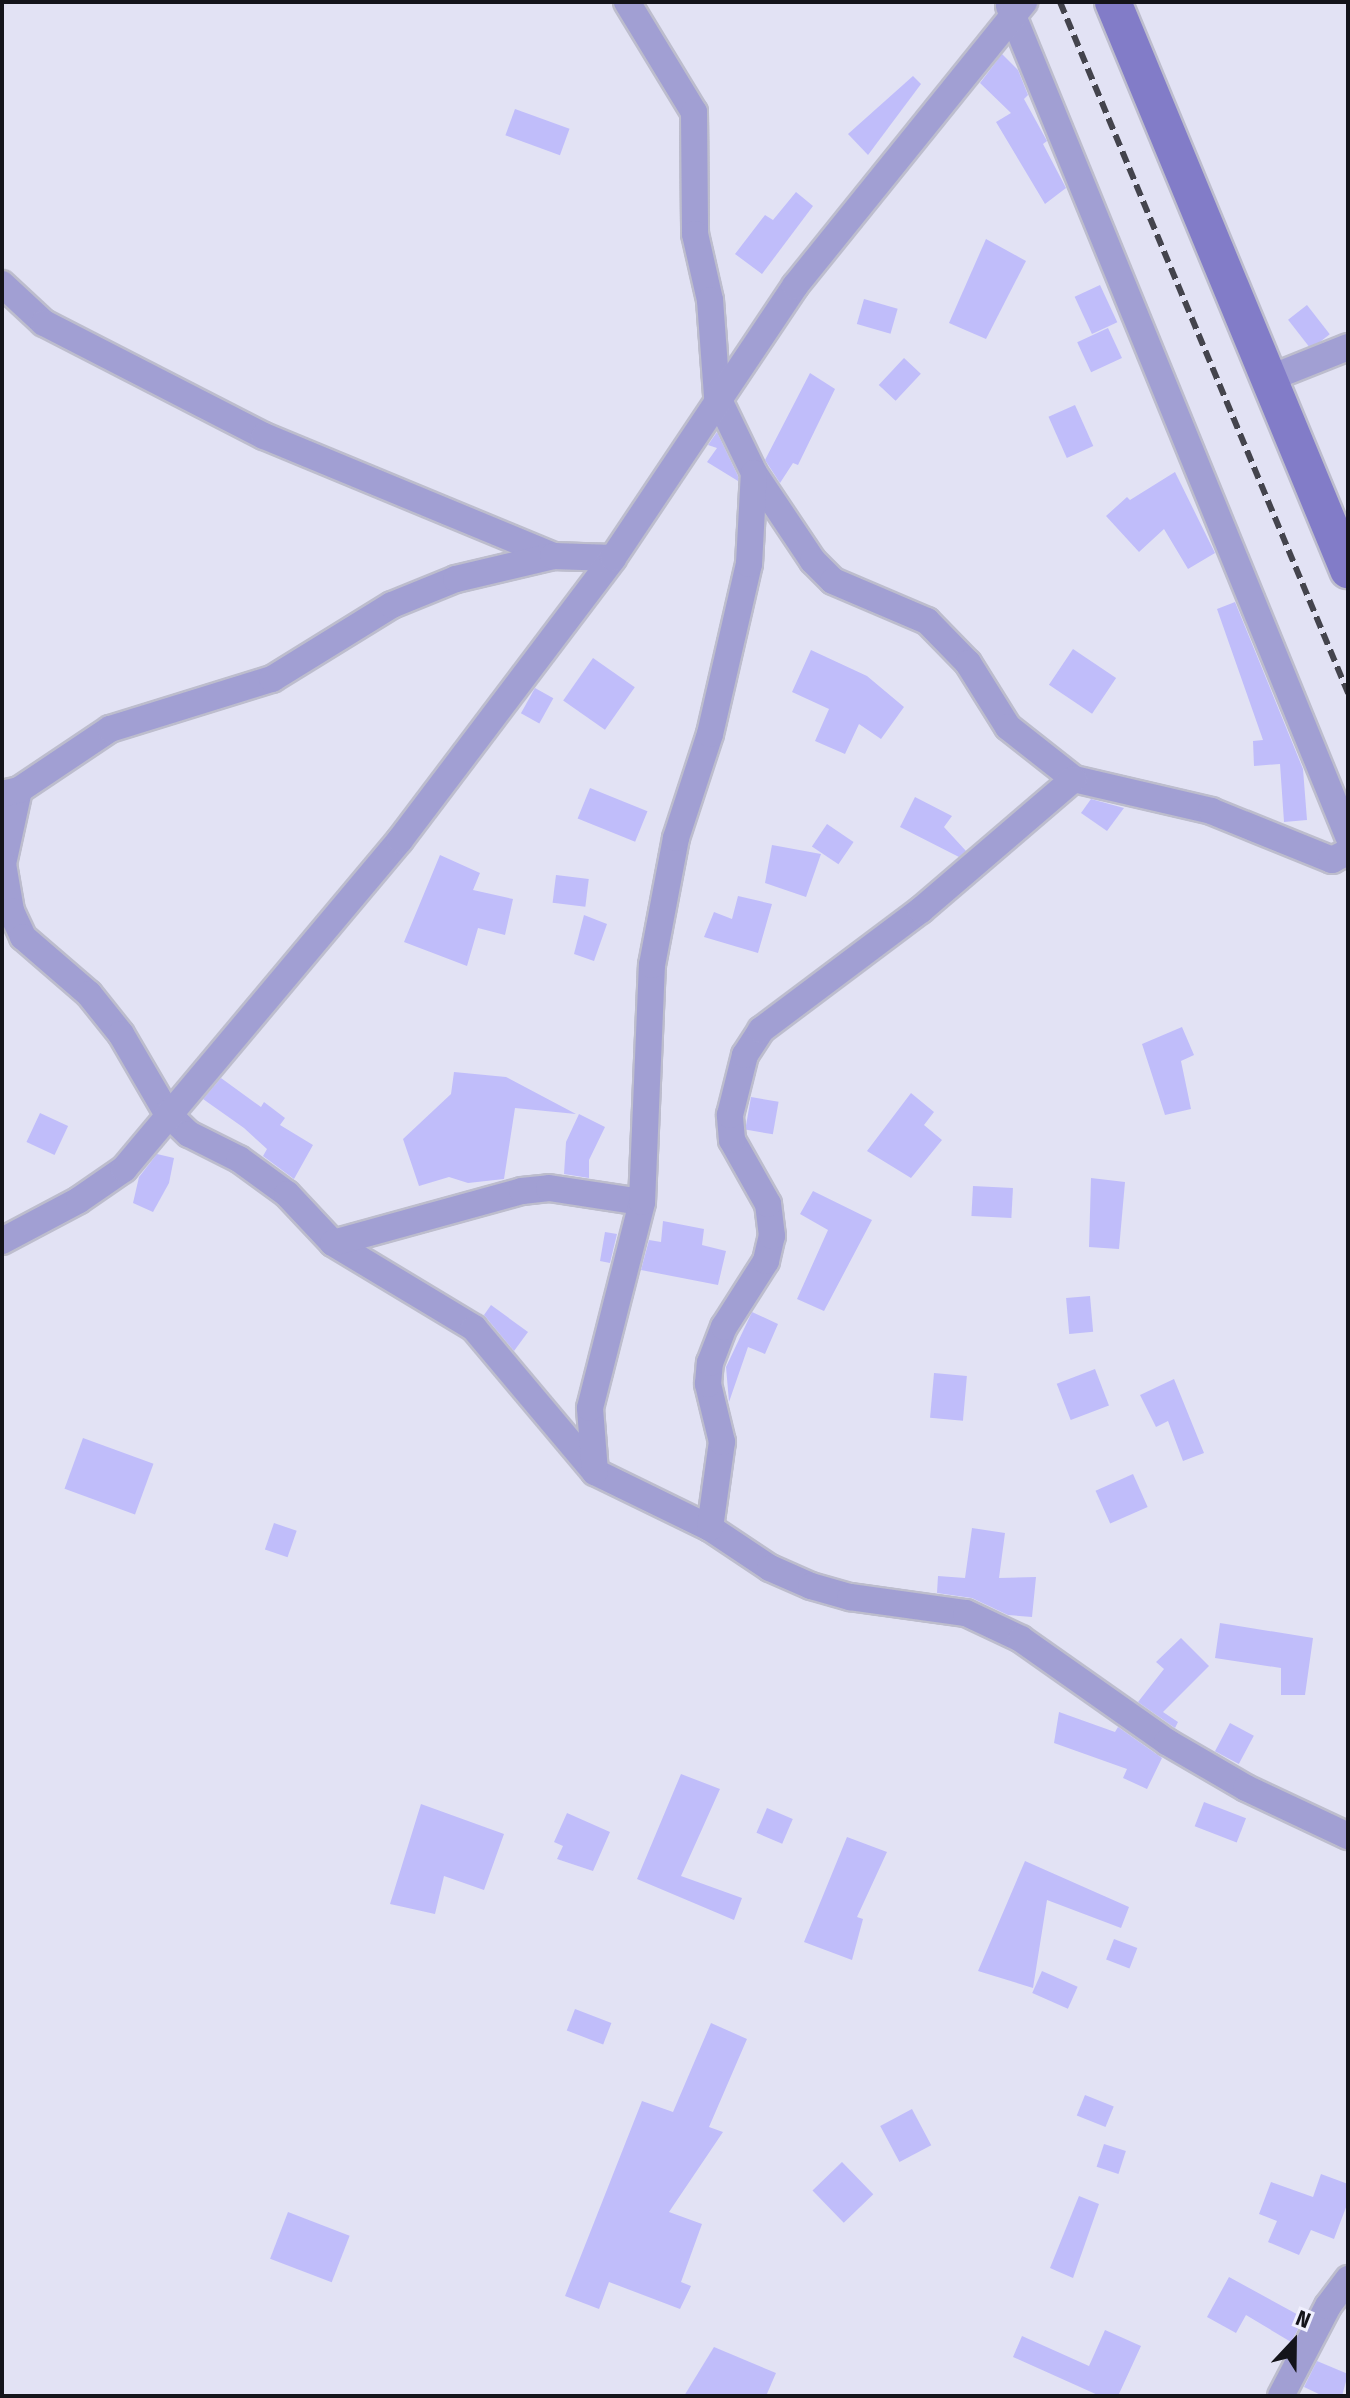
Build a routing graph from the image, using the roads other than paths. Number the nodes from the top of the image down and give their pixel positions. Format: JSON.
{"nodes":[{"id":1,"x":627,"y":2,"type":"edge"},
{"id":2,"x":1113,"y":2,"type":"edge"},
{"id":3,"x":1015,"y":7,"type":"edge"},
{"id":4,"x":2,"y":284,"type":"edge"},
{"id":5,"x":1348,"y":347,"type":"edge"},
{"id":6,"x":1268,"y":379,"type":"junction"},
{"id":7,"x":717,"y":396,"type":"junction"},
{"id":8,"x":754,"y":473,"type":"junction"},
{"id":9,"x":553,"y":556,"type":"junction"},
{"id":10,"x":613,"y":558,"type":"junction"},
{"id":11,"x":1348,"y":570,"type":"edge"},
{"id":12,"x":1074,"y":779,"type":"junction"},
{"id":13,"x":10,"y":792,"type":"edge"},
{"id":14,"x":1348,"y":836,"type":"edge"},
{"id":15,"x":1348,"y":852,"type":"edge"},
{"id":16,"x":167,"y":1113,"type":"junction"},
{"id":17,"x":642,"y":1202,"type":"junction"},
{"id":18,"x":2,"y":1241,"type":"edge"},
{"id":19,"x":333,"y":1243,"type":"junction"},
{"id":20,"x":595,"y":1472,"type":"junction"},
{"id":21,"x":710,"y":1528,"type":"junction"},
{"id":22,"x":1348,"y":1836,"type":"edge"},
{"id":23,"x":1348,"y":2279,"type":"edge"},
{"id":24,"x":1281,"y":2396,"type":"edge"}],
"edges":[{"from":1,"to":7,"type":"street"},
{"from":2,"to":6,"type":"street"},
{"from":3,"to":7,"type":"street"},
{"from":3,"to":14,"type":"street"},
{"from":4,"to":9,"type":"street"},
{"from":5,"to":6,"type":"street"},
{"from":6,"to":11,"type":"street"},
{"from":7,"to":8,"type":"street"},
{"from":7,"to":10,"type":"street"},
{"from":8,"to":12,"type":"street"},
{"from":8,"to":17,"type":"street"},
{"from":9,"to":10,"type":"street"},
{"from":9,"to":13,"type":"street"},
{"from":10,"to":16,"type":"street"},
{"from":12,"to":15,"type":"street"},
{"from":12,"to":21,"type":"street"},
{"from":13,"to":16,"type":"street"},
{"from":16,"to":18,"type":"street"},
{"from":16,"to":19,"type":"street"},
{"from":17,"to":19,"type":"street"},
{"from":17,"to":20,"type":"street"},
{"from":19,"to":20,"type":"street"},
{"from":20,"to":21,"type":"street"},
{"from":21,"to":22,"type":"street"},
{"from":23,"to":24,"type":"street"}]}
